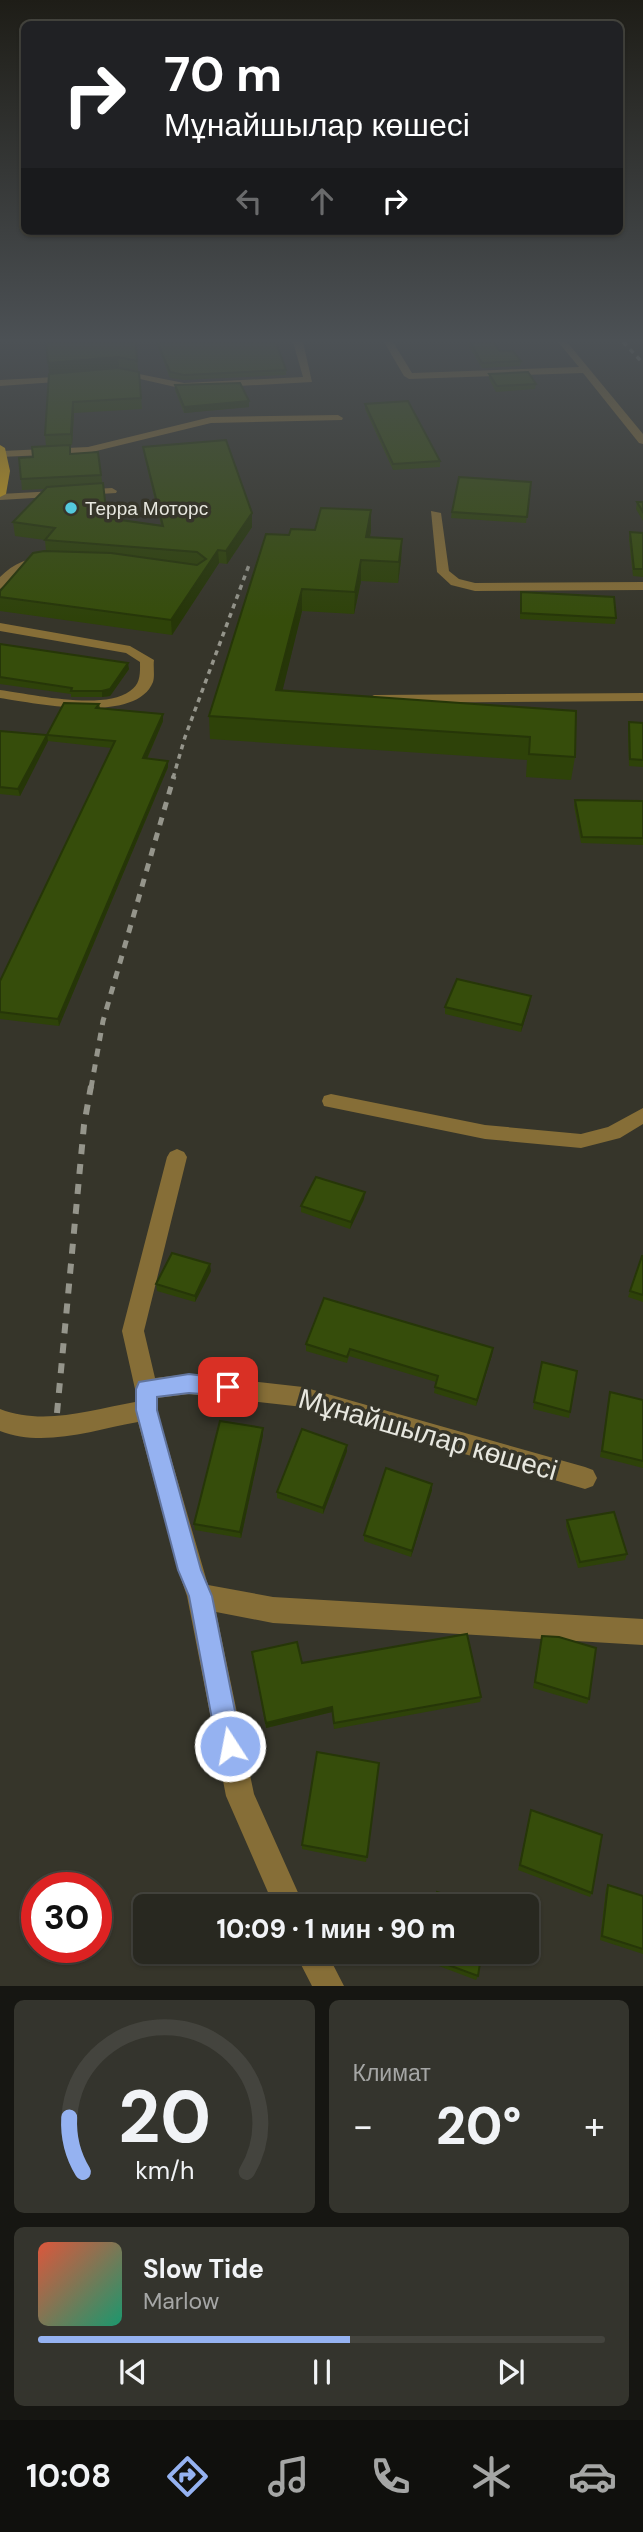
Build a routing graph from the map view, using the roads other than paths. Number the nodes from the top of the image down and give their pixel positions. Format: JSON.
{"nodes":[{"id":1,"x":151,"y":435,"type":"edge"},
{"id":2,"x":1,"y":451,"type":"edge"},
{"id":3,"x":112,"y":491,"type":"dead end"},
{"id":4,"x":0,"y":496,"type":"edge"},
{"id":5,"x":435,"y":513,"type":"dead end"},
{"id":6,"x":54,"y":559,"type":"edge"},
{"id":7,"x":0,"y":585,"type":"edge"},
{"id":8,"x":643,"y":586,"type":"edge"},
{"id":9,"x":0,"y":627,"type":"edge"},
{"id":10,"x":0,"y":694,"type":"edge"},
{"id":11,"x":643,"y":697,"type":"edge"},
{"id":12,"x":373,"y":699,"type":"edge"},
{"id":13,"x":331,"y":1101,"type":"dead end"},
{"id":14,"x":643,"y":1115,"type":"edge"},
{"id":15,"x":177,"y":1157,"type":"dead end"},
{"id":16,"x":146,"y":1399,"type":"junction"},
{"id":17,"x":0,"y":1420,"type":"edge"},
{"id":18,"x":585,"y":1478,"type":"dead end"},
{"id":19,"x":200,"y":1596,"type":"junction"},
{"id":20,"x":643,"y":1632,"type":"edge"},
{"id":21,"x":284,"y":1894,"type":"edge"},
{"id":22,"x":316,"y":1964,"type":"edge"},
{"id":23,"x":329,"y":1986,"type":"edge"}],
"edges":[{"from":1,"to":2,"type":"street"},
{"from":2,"to":4,"type":"main road"},
{"from":3,"to":4,"type":"street"},
{"from":5,"to":8,"type":"street"},
{"from":6,"to":7,"type":"street"},
{"from":9,"to":10,"type":"street"},
{"from":11,"to":12,"type":"street"},
{"from":13,"to":14,"type":"street"},
{"from":15,"to":16,"type":"street"},
{"from":16,"to":17,"type":"street","name":"Мұнайшылар көшесі"},
{"from":16,"to":18,"type":"street","name":"Мұнайшылар көшесі"},
{"from":16,"to":19,"type":"street"},
{"from":19,"to":20,"type":"street"},
{"from":19,"to":21,"type":"street"},
{"from":22,"to":23,"type":"street"}]}
